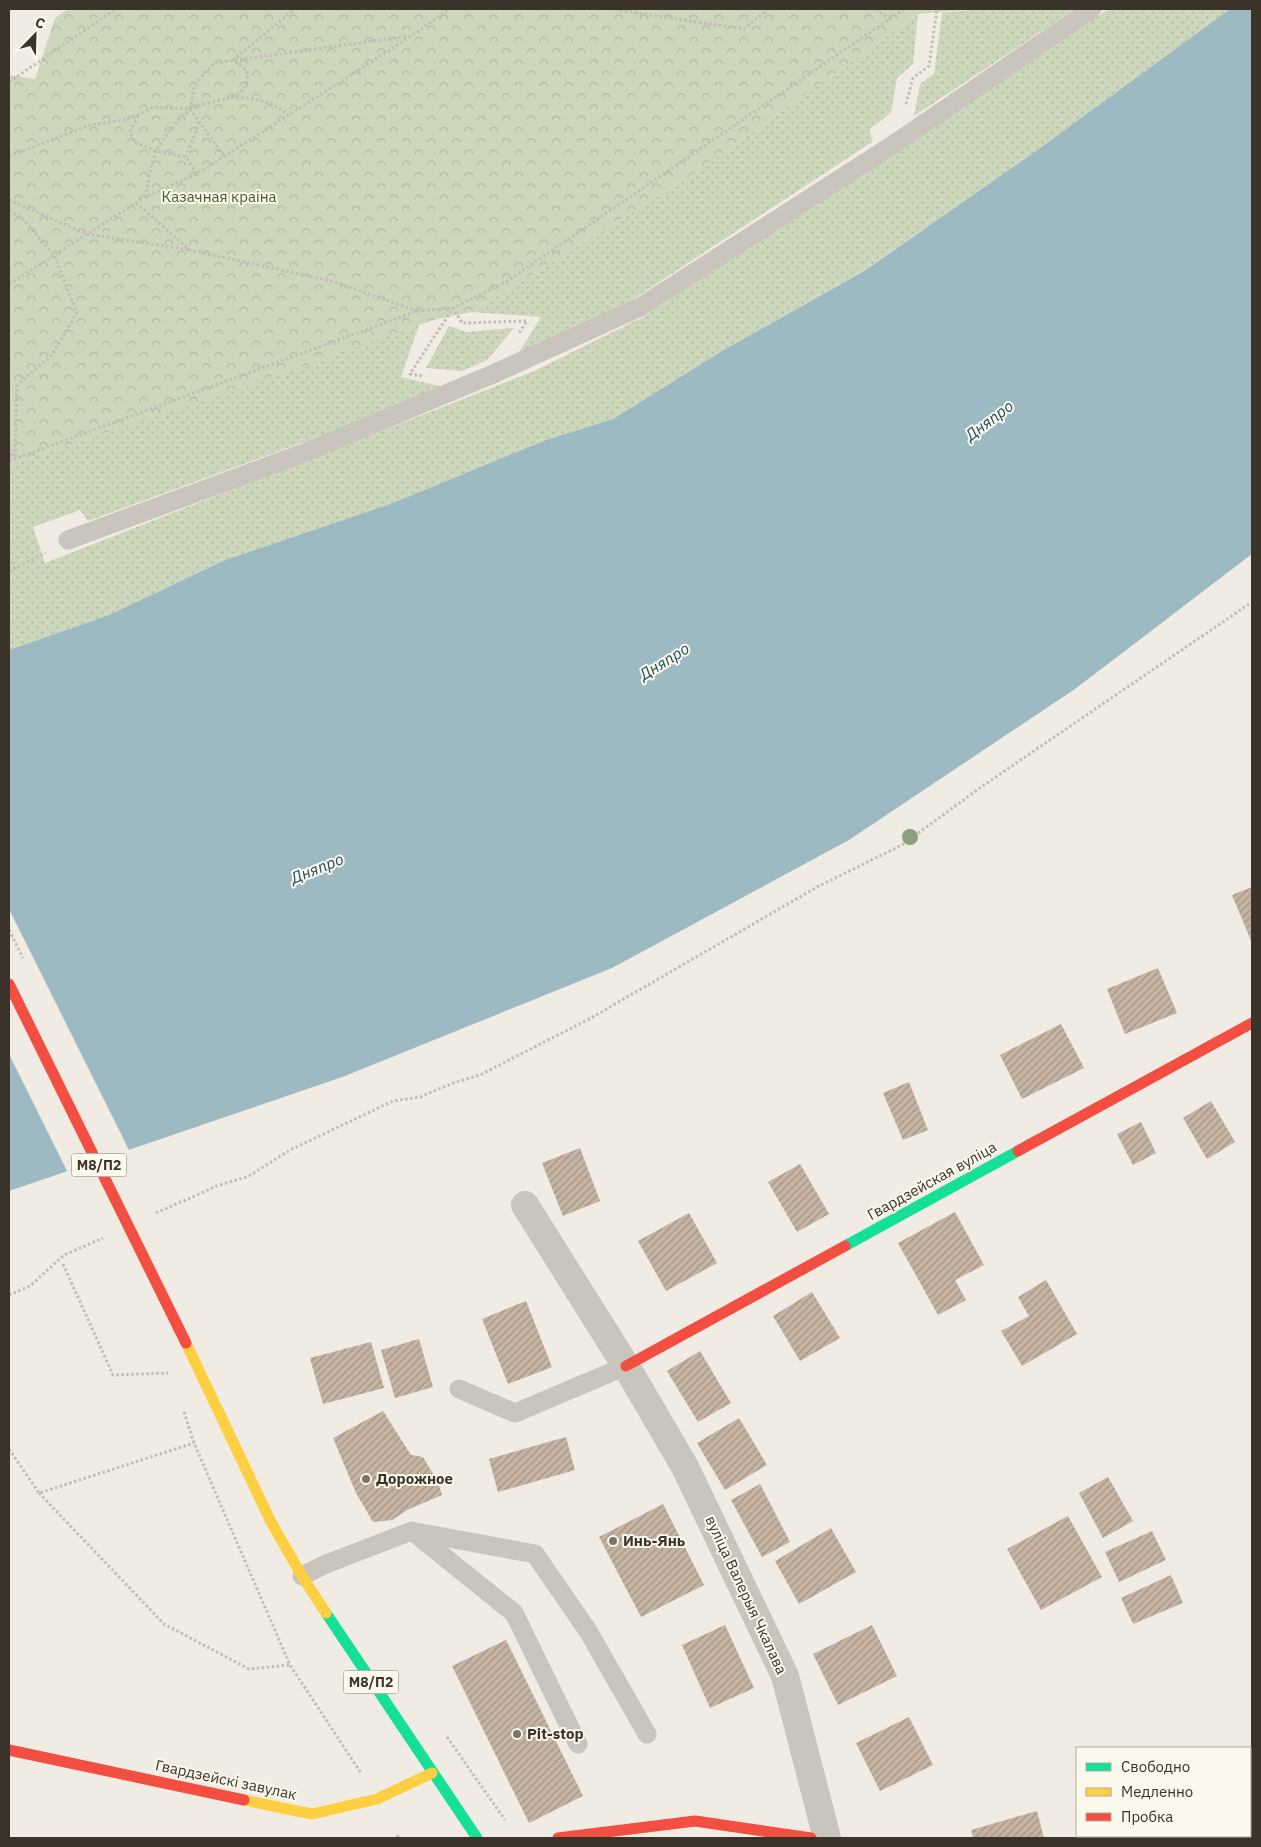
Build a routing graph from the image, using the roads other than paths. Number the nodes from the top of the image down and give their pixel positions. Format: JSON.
{"nodes":[{"id":1,"x":1092,"y":9,"type":"edge"},
{"id":2,"x":68,"y":540,"type":"road end"},
{"id":3,"x":9,"y":984,"type":"edge"},
{"id":4,"x":1252,"y":1023,"type":"edge"},
{"id":5,"x":524,"y":1205,"type":"dead end"},
{"id":6,"x":626,"y":1366,"type":"junction"},
{"id":7,"x":459,"y":1389,"type":"dead end"},
{"id":8,"x":412,"y":1531,"type":"junction"},
{"id":9,"x":302,"y":1576,"type":"junction"},
{"id":10,"x":647,"y":1734,"type":"dead end"},
{"id":11,"x":578,"y":1744,"type":"dead end"},
{"id":12,"x":9,"y":1750,"type":"edge"},
{"id":13,"x":432,"y":1773,"type":"junction"},
{"id":14,"x":477,"y":1838,"type":"edge"},
{"id":15,"x":560,"y":1838,"type":"edge"},
{"id":16,"x":810,"y":1838,"type":"edge"},
{"id":17,"x":826,"y":1838,"type":"edge"}],
"edges":[{"from":1,"to":2,"type":"lane"},
{"from":3,"to":9,"type":"main road","number":"М8/П2"},
{"from":4,"to":6,"type":"main road","name":"Гвардзейская вуліца"},
{"from":5,"to":6,"type":"street","name":"вуліца Валерыя Чкалава"},
{"from":6,"to":7,"type":"lane"},
{"from":6,"to":17,"type":"street","name":"вуліца Валерыя Чкалава"},
{"from":8,"to":9,"type":"lane"},
{"from":8,"to":10,"type":"lane"},
{"from":8,"to":11,"type":"lane"},
{"from":9,"to":13,"type":"main road","number":"М8/П2"},
{"from":12,"to":13,"type":"main road","name":"Гвардзейскі завулак"},
{"from":13,"to":14,"type":"main road","number":"М8/П2"},
{"from":15,"to":16,"type":"main road"}]}
